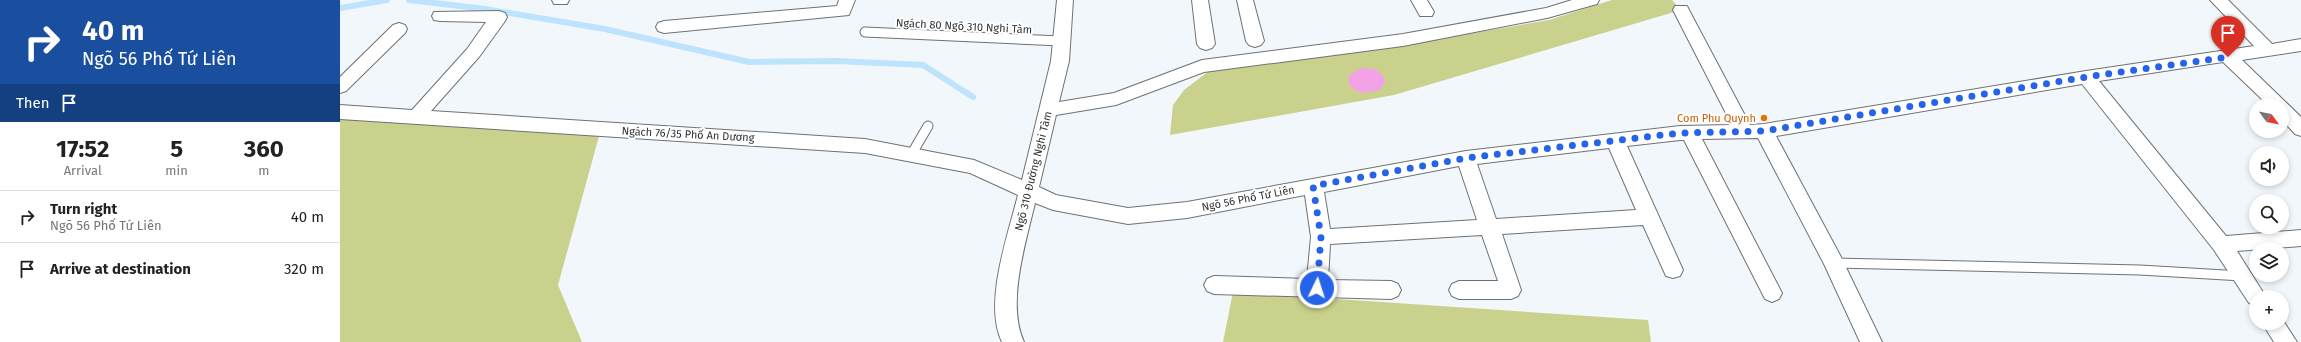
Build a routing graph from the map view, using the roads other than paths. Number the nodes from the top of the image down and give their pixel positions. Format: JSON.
{"nodes":[{"id":1,"x":847,"y":0,"type":"edge"},
{"id":2,"x":1065,"y":0,"type":"edge"},
{"id":3,"x":1200,"y":0,"type":"edge"},
{"id":4,"x":1245,"y":0,"type":"edge"},
{"id":5,"x":1591,"y":0,"type":"edge"},
{"id":6,"x":2218,"y":0,"type":"edge"},
{"id":7,"x":1681,"y":10,"type":"dead end"},
{"id":8,"x":440,"y":16,"type":"dead end"},
{"id":9,"x":664,"y":27,"type":"dead end"},
{"id":10,"x":399,"y":29,"type":"dead end"},
{"id":11,"x":865,"y":32,"type":"dead end"},
{"id":12,"x":1061,"y":41,"type":"junction"},
{"id":13,"x":1255,"y":41,"type":"dead end"},
{"id":14,"x":1206,"y":44,"type":"dead end"},
{"id":15,"x":2301,"y":45,"type":"edge"},
{"id":16,"x":2269,"y":50,"type":"junction"},
{"id":17,"x":2228,"y":57,"type":"junction"},
{"id":18,"x":2086,"y":77,"type":"junction"},
{"id":19,"x":340,"y":87,"type":"edge"},
{"id":20,"x":2274,"y":98,"type":"edge"},
{"id":21,"x":1048,"y":110,"type":"junction"},
{"id":22,"x":340,"y":112,"type":"edge"},
{"id":23,"x":2289,"y":113,"type":"edge"},
{"id":24,"x":415,"y":118,"type":"junction"},
{"id":25,"x":928,"y":126,"type":"dead end"},
{"id":26,"x":2301,"y":129,"type":"edge"},
{"id":27,"x":1755,"y":132,"type":"junction"},
{"id":28,"x":1690,"y":133,"type":"junction"},
{"id":29,"x":1616,"y":140,"type":"junction"},
{"id":30,"x":911,"y":155,"type":"junction"},
{"id":31,"x":1466,"y":158,"type":"junction"},
{"id":32,"x":1313,"y":186,"type":"junction"},
{"id":33,"x":1028,"y":191,"type":"junction"},
{"id":34,"x":1650,"y":217,"type":"junction"},
{"id":35,"x":1488,"y":227,"type":"junction"},
{"id":36,"x":1321,"y":237,"type":"junction"},
{"id":37,"x":2301,"y":238,"type":"edge"},
{"id":38,"x":2221,"y":244,"type":"junction"},
{"id":39,"x":1834,"y":262,"type":"junction"},
{"id":40,"x":1673,"y":270,"type":"dead end"},
{"id":41,"x":2242,"y":276,"type":"junction"},
{"id":42,"x":1214,"y":285,"type":"dead end"},
{"id":43,"x":1317,"y":288,"type":"junction"},
{"id":44,"x":1391,"y":290,"type":"dead end"},
{"id":45,"x":1459,"y":290,"type":"dead end"},
{"id":46,"x":2251,"y":290,"type":"edge"},
{"id":47,"x":1772,"y":293,"type":"dead end"},
{"id":48,"x":2278,"y":330,"type":"edge"},
{"id":49,"x":1012,"y":342,"type":"edge"},
{"id":50,"x":1871,"y":342,"type":"edge"},
{"id":51,"x":2286,"y":342,"type":"edge"}],
"edges":[{"from":1,"to":9,"type":"street"},
{"from":2,"to":12,"type":"street","name":"Ngõ 310 Đường Nghi Tàm"},
{"from":3,"to":14,"type":"street"},
{"from":4,"to":13,"type":"street"},
{"from":5,"to":21,"type":"street"},
{"from":6,"to":16,"type":"street"},
{"from":7,"to":27,"type":"street"},
{"from":8,"to":24,"type":"street"},
{"from":10,"to":19,"type":"street"},
{"from":11,"to":12,"type":"lane","name":"Ngách 80 Ngõ 310 Nghi Tàm"},
{"from":12,"to":21,"type":"street","name":"Ngõ 310 Đường Nghi Tàm"},
{"from":15,"to":16,"type":"street","name":"Ngõ 56 Phố Tứ Liên"},
{"from":16,"to":17,"type":"street","name":"Ngõ 56 Phố Tứ Liên"},
{"from":17,"to":18,"type":"street","name":"Ngõ 56 Phố Tứ Liên"},
{"from":17,"to":20,"type":"street"},
{"from":18,"to":27,"type":"street","name":"Ngõ 56 Phố Tứ Liên"},
{"from":18,"to":38,"type":"street"},
{"from":21,"to":33,"type":"street","name":"Ngõ 310 Đường Nghi Tàm"},
{"from":22,"to":24,"type":"street","name":"Ngách 76/35 Phố An Dương"},
{"from":23,"to":26,"type":"street"},
{"from":24,"to":30,"type":"street","name":"Ngách 76/35 Phố An Dương"},
{"from":25,"to":30,"type":"lane"},
{"from":27,"to":28,"type":"street","name":"Ngõ 56 Phố Tứ Liên"},
{"from":27,"to":39,"type":"street"},
{"from":28,"to":29,"type":"street","name":"Ngõ 56 Phố Tứ Liên"},
{"from":28,"to":47,"type":"street"},
{"from":29,"to":31,"type":"street","name":"Ngõ 56 Phố Tứ Liên"},
{"from":29,"to":34,"type":"street"},
{"from":30,"to":33,"type":"street","name":"Ngách 76/35 Phố An Dương"},
{"from":31,"to":32,"type":"street","name":"Ngõ 56 Phố Tứ Liên"},
{"from":31,"to":35,"type":"street"},
{"from":32,"to":33,"type":"street","name":"Ngõ 56 Phố Tứ Liên"},
{"from":32,"to":36,"type":"street"},
{"from":33,"to":49,"type":"street","name":"Ngõ 310 Đường Nghi Tàm"},
{"from":34,"to":35,"type":"street"},
{"from":34,"to":40,"type":"street"},
{"from":35,"to":36,"type":"street"},
{"from":35,"to":45,"type":"street"},
{"from":36,"to":43,"type":"street"},
{"from":37,"to":38,"type":"street"},
{"from":38,"to":41,"type":"street"},
{"from":39,"to":41,"type":"lane"},
{"from":39,"to":50,"type":"street"},
{"from":41,"to":46,"type":"street"},
{"from":42,"to":43,"type":"street"},
{"from":43,"to":44,"type":"street"},
{"from":48,"to":51,"type":"street"}]}
